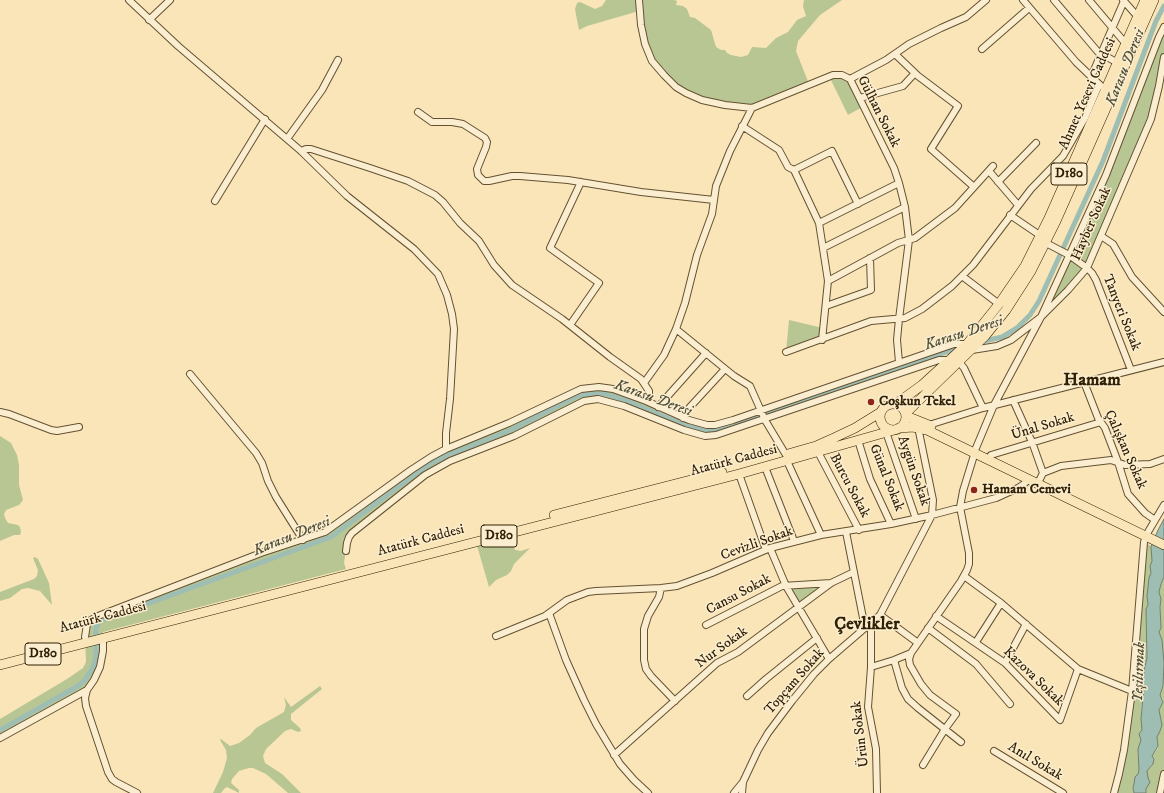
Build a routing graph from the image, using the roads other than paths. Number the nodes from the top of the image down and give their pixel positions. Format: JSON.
{"nodes":[{"id":1,"x":128,"y":0,"type":"edge"},
{"id":2,"x":170,"y":0,"type":"edge"},
{"id":3,"x":639,"y":0,"type":"edge"},
{"id":4,"x":986,"y":0,"type":"edge"},
{"id":5,"x":1054,"y":0,"type":"edge"},
{"id":6,"x":1089,"y":0,"type":"edge"},
{"id":7,"x":1145,"y":0,"type":"edge"},
{"id":8,"x":1154,"y":0,"type":"edge"},
{"id":9,"x":1124,"y":1,"type":"edge"},
{"id":10,"x":1026,"y":3,"type":"edge"},
{"id":11,"x":1138,"y":17,"type":"junction"},
{"id":12,"x":149,"y":20,"type":"junction"},
{"id":13,"x":1164,"y":27,"type":"edge"},
{"id":14,"x":1112,"y":28,"type":"junction"},
{"id":15,"x":1126,"y":44,"type":"junction"},
{"id":16,"x":982,"y":49,"type":"dead end"},
{"id":17,"x":895,"y":54,"type":"junction"},
{"id":18,"x":1101,"y":54,"type":"junction"},
{"id":19,"x":1164,"y":57,"type":"edge"},
{"id":20,"x":338,"y":60,"type":"dead end"},
{"id":21,"x":1118,"y":63,"type":"junction"},
{"id":22,"x":915,"y":72,"type":"junction"},
{"id":23,"x":1091,"y":77,"type":"junction"},
{"id":24,"x":850,"y":79,"type":"junction"},
{"id":25,"x":1103,"y":87,"type":"junction"},
{"id":26,"x":860,"y":98,"type":"junction"},
{"id":27,"x":752,"y":108,"type":"junction"},
{"id":28,"x":418,"y":112,"type":"dead end"},
{"id":29,"x":265,"y":119,"type":"junction"},
{"id":30,"x":742,"y":126,"type":"junction"},
{"id":31,"x":287,"y":139,"type":"junction"},
{"id":32,"x":1036,"y":143,"type":"dead end"},
{"id":33,"x":301,"y":151,"type":"junction"},
{"id":34,"x":993,"y":166,"type":"dead end"},
{"id":35,"x":794,"y":170,"type":"junction"},
{"id":36,"x":989,"y":171,"type":"junction"},
{"id":37,"x":581,"y":182,"type":"junction"},
{"id":38,"x":998,"y":182,"type":"junction"},
{"id":39,"x":899,"y":183,"type":"junction"},
{"id":40,"x":974,"y":187,"type":"junction"},
{"id":41,"x":714,"y":200,"type":"junction"},
{"id":42,"x":215,"y":201,"type":"dead end"},
{"id":43,"x":858,"y":204,"type":"junction"},
{"id":44,"x":1018,"y":205,"type":"junction"},
{"id":45,"x":905,"y":208,"type":"junction"},
{"id":46,"x":1010,"y":215,"type":"junction"},
{"id":47,"x":819,"y":223,"type":"junction"},
{"id":48,"x":1101,"y":236,"type":"junction"},
{"id":49,"x":1043,"y":239,"type":"junction"},
{"id":50,"x":909,"y":240,"type":"junction"},
{"id":51,"x":823,"y":248,"type":"junction"},
{"id":52,"x":1068,"y":254,"type":"junction"},
{"id":53,"x":870,"y":258,"type":"junction"},
{"id":54,"x":1087,"y":268,"type":"junction"},
{"id":55,"x":962,"y":276,"type":"junction"},
{"id":56,"x":828,"y":281,"type":"junction"},
{"id":57,"x":999,"y":304,"type":"junction"},
{"id":58,"x":826,"y":306,"type":"junction"},
{"id":59,"x":1164,"y":312,"type":"edge"},
{"id":60,"x":1041,"y":317,"type":"junction"},
{"id":61,"x":899,"y":319,"type":"junction"},
{"id":62,"x":570,"y":325,"type":"junction"},
{"id":63,"x":676,"y":328,"type":"junction"},
{"id":64,"x":822,"y":340,"type":"junction"},
{"id":65,"x":971,"y":344,"type":"junction"},
{"id":66,"x":786,"y":352,"type":"dead end"},
{"id":67,"x":706,"y":353,"type":"junction"},
{"id":68,"x":957,"y":359,"type":"junction"},
{"id":69,"x":899,"y":362,"type":"junction"},
{"id":70,"x":1164,"y":362,"type":"edge"},
{"id":71,"x":725,"y":369,"type":"junction"},
{"id":72,"x":1131,"y":370,"type":"junction"},
{"id":73,"x":190,"y":374,"type":"dead end"},
{"id":74,"x":1084,"y":382,"type":"junction"},
{"id":75,"x":644,"y":383,"type":"junction"},
{"id":76,"x":1013,"y":400,"type":"junction"},
{"id":77,"x":646,"y":401,"type":"junction"},
{"id":78,"x":896,"y":404,"type":"junction"},
{"id":79,"x":994,"y":405,"type":"junction"},
{"id":80,"x":658,"y":406,"type":"junction"},
{"id":81,"x":983,"y":408,"type":"junction"},
{"id":82,"x":761,"y":410,"type":"junction"},
{"id":83,"x":0,"y":412,"type":"edge"},
{"id":84,"x":881,"y":412,"type":"junction"},
{"id":85,"x":906,"y":415,"type":"junction"},
{"id":86,"x":683,"y":418,"type":"junction"},
{"id":87,"x":765,"y":420,"type":"junction"},
{"id":88,"x":1101,"y":422,"type":"junction"},
{"id":89,"x":929,"y":425,"type":"junction"},
{"id":90,"x":79,"y":427,"type":"dead end"},
{"id":91,"x":918,"y":428,"type":"junction"},
{"id":92,"x":893,"y":430,"type":"junction"},
{"id":93,"x":858,"y":440,"type":"junction"},
{"id":94,"x":1032,"y":442,"type":"junction"},
{"id":95,"x":446,"y":449,"type":"junction"},
{"id":96,"x":975,"y":450,"type":"junction"},
{"id":97,"x":818,"y":452,"type":"junction"},
{"id":98,"x":991,"y":455,"type":"junction"},
{"id":99,"x":787,"y":458,"type":"junction"},
{"id":100,"x":1164,"y":459,"type":"edge"},
{"id":101,"x":1118,"y":462,"type":"junction"},
{"id":102,"x":765,"y":467,"type":"junction"},
{"id":103,"x":740,"y":474,"type":"junction"},
{"id":104,"x":1040,"y":478,"type":"junction"},
{"id":105,"x":1029,"y":479,"type":"junction"},
{"id":106,"x":1164,"y":505,"type":"edge"},
{"id":107,"x":960,"y":507,"type":"junction"},
{"id":108,"x":932,"y":515,"type":"junction"},
{"id":109,"x":916,"y":519,"type":"junction"},
{"id":110,"x":1155,"y":520,"type":"junction"},
{"id":111,"x":892,"y":524,"type":"junction"},
{"id":112,"x":859,"y":530,"type":"junction"},
{"id":113,"x":846,"y":532,"type":"junction"},
{"id":114,"x":1148,"y":534,"type":"junction"},
{"id":115,"x":821,"y":535,"type":"junction"},
{"id":116,"x":303,"y":540,"type":"junction"},
{"id":117,"x":1164,"y":540,"type":"edge"},
{"id":118,"x":794,"y":542,"type":"junction"},
{"id":119,"x":1164,"y":545,"type":"edge"},
{"id":120,"x":768,"y":549,"type":"junction"},
{"id":121,"x":346,"y":551,"type":"dead end"},
{"id":122,"x":854,"y":572,"type":"junction"},
{"id":123,"x":964,"y":576,"type":"junction"},
{"id":124,"x":831,"y":584,"type":"junction"},
{"id":125,"x":786,"y":586,"type":"junction"},
{"id":126,"x":661,"y":588,"type":"junction"},
{"id":127,"x":1001,"y":603,"type":"junction"},
{"id":128,"x":799,"y":606,"type":"junction"},
{"id":129,"x":549,"y":613,"type":"junction"},
{"id":130,"x":880,"y":615,"type":"junction"},
{"id":131,"x":936,"y":616,"type":"junction"},
{"id":132,"x":871,"y":624,"type":"junction"},
{"id":133,"x":1026,"y":624,"type":"junction"},
{"id":134,"x":706,"y":625,"type":"dead end"},
{"id":135,"x":865,"y":628,"type":"junction"},
{"id":136,"x":928,"y":628,"type":"junction"},
{"id":137,"x":103,"y":635,"type":"junction"},
{"id":138,"x":496,"y":636,"type":"dead end"},
{"id":139,"x":818,"y":638,"type":"junction"},
{"id":140,"x":85,"y":640,"type":"junction"},
{"id":141,"x":976,"y":642,"type":"junction"},
{"id":142,"x":918,"y":643,"type":"junction"},
{"id":143,"x":911,"y":653,"type":"junction"},
{"id":144,"x":829,"y":659,"type":"junction"},
{"id":145,"x":0,"y":660,"type":"edge"},
{"id":146,"x":894,"y":660,"type":"junction"},
{"id":147,"x":1004,"y":663,"type":"junction"},
{"id":148,"x":0,"y":665,"type":"edge"},
{"id":149,"x":871,"y":668,"type":"junction"},
{"id":150,"x":1078,"y":669,"type":"junction"},
{"id":151,"x":87,"y":690,"type":"junction"},
{"id":152,"x":1132,"y":691,"type":"junction"},
{"id":153,"x":747,"y":696,"type":"dead end"},
{"id":154,"x":675,"y":701,"type":"junction"},
{"id":155,"x":1010,"y":704,"type":"dead end"},
{"id":156,"x":945,"y":729,"type":"junction"},
{"id":157,"x":0,"y":738,"type":"edge"},
{"id":158,"x":961,"y":742,"type":"dead end"},
{"id":159,"x":994,"y":751,"type":"dead end"},
{"id":160,"x":614,"y":755,"type":"junction"},
{"id":161,"x":923,"y":765,"type":"dead end"},
{"id":162,"x":1164,"y":774,"type":"edge"},
{"id":163,"x":743,"y":782,"type":"junction"},
{"id":164,"x":138,"y":793,"type":"edge"},
{"id":165,"x":648,"y":793,"type":"edge"},
{"id":166,"x":734,"y":793,"type":"edge"},
{"id":167,"x":742,"y":793,"type":"edge"},
{"id":168,"x":877,"y":793,"type":"edge"},
{"id":169,"x":1063,"y":793,"type":"edge"},
{"id":170,"x":1114,"y":793,"type":"edge"},
{"id":171,"x":1160,"y":793,"type":"edge"}],
"edges":[{"from":1,"to":12,"type":"street"},
{"from":2,"to":12,"type":"street"},
{"from":3,"to":27,"type":"street","name":"Gülhan Sokak"},
{"from":4,"to":17,"type":"street"},
{"from":5,"to":18,"type":"street"},
{"from":6,"to":14,"type":"street"},
{"from":7,"to":11,"type":"highway","name":"Ahmet Yesevi Caddesi","number":"D180"},
{"from":8,"to":49,"type":"highway","name":"Ahmet Yesevi Caddesi","number":"D180"},
{"from":9,"to":11,"type":"street"},
{"from":9,"to":14,"type":"street"},
{"from":10,"to":16,"type":"street"},
{"from":10,"to":23,"type":"street"},
{"from":11,"to":15,"type":"highway","name":"Ahmet Yesevi Caddesi","number":"D180"},
{"from":12,"to":29,"type":"street"},
{"from":13,"to":52,"type":"street"},
{"from":14,"to":15,"type":"street"},
{"from":14,"to":18,"type":"street"},
{"from":15,"to":21,"type":"highway","name":"Ahmet Yesevi Caddesi","number":"D180"},
{"from":17,"to":22,"type":"street"},
{"from":17,"to":24,"type":"street"},
{"from":18,"to":21,"type":"street"},
{"from":18,"to":23,"type":"street"},
{"from":19,"to":48,"type":"street","name":"Hayber Sokak"},
{"from":20,"to":31,"type":"street"},
{"from":21,"to":25,"type":"highway","name":"Ahmet Yesevi Caddesi","number":"D180"},
{"from":22,"to":26,"type":"street"},
{"from":22,"to":40,"type":"street"},
{"from":23,"to":25,"type":"street"},
{"from":24,"to":26,"type":"street","name":"Gülhan Sokak"},
{"from":24,"to":27,"type":"street","name":"Gülhan Sokak"},
{"from":25,"to":44,"type":"street"},
{"from":25,"to":49,"type":"highway","name":"Ahmet Yesevi Caddesi","number":"D180"},
{"from":26,"to":39,"type":"street","name":"Gülhan Sokak"},
{"from":27,"to":30,"type":"street"},
{"from":28,"to":37,"type":"street"},
{"from":29,"to":31,"type":"street"},
{"from":29,"to":42,"type":"street"},
{"from":30,"to":35,"type":"street"},
{"from":30,"to":41,"type":"street"},
{"from":31,"to":33,"type":"street"},
{"from":32,"to":38,"type":"street"},
{"from":33,"to":62,"type":"street"},
{"from":33,"to":95,"type":"street"},
{"from":34,"to":36,"type":"street"},
{"from":35,"to":43,"type":"street"},
{"from":35,"to":47,"type":"street"},
{"from":36,"to":38,"type":"street"},
{"from":36,"to":40,"type":"street"},
{"from":37,"to":41,"type":"street"},
{"from":37,"to":62,"type":"street"},
{"from":38,"to":44,"type":"street"},
{"from":39,"to":43,"type":"street"},
{"from":39,"to":45,"type":"street","name":"Gülhan Sokak"},
{"from":40,"to":50,"type":"street"},
{"from":41,"to":63,"type":"street"},
{"from":43,"to":47,"type":"street"},
{"from":44,"to":46,"type":"street"},
{"from":45,"to":50,"type":"street","name":"Gülhan Sokak"},
{"from":45,"to":51,"type":"street"},
{"from":46,"to":49,"type":"street","name":"Tanyeri Sokak"},
{"from":46,"to":55,"type":"street"},
{"from":47,"to":51,"type":"street"},
{"from":48,"to":54,"type":"street","name":"Hayber Sokak"},
{"from":48,"to":59,"type":"street"},
{"from":49,"to":52,"type":"street","name":"Tanyeri Sokak"},
{"from":49,"to":57,"type":"highway","name":"Ahmet Yesevi Caddesi","number":"D180"},
{"from":49,"to":65,"type":"highway","name":"Ahmet Yesevi Caddesi","number":"D180"},
{"from":50,"to":53,"type":"street"},
{"from":50,"to":61,"type":"street","name":"Gülhan Sokak"},
{"from":51,"to":56,"type":"street"},
{"from":52,"to":54,"type":"street","name":"Tanyeri Sokak"},
{"from":52,"to":60,"type":"street"},
{"from":53,"to":56,"type":"street"},
{"from":53,"to":58,"type":"street"},
{"from":54,"to":60,"type":"street","name":"Hayber Sokak"},
{"from":54,"to":72,"type":"street","name":"Tanyeri Sokak"},
{"from":55,"to":57,"type":"street"},
{"from":55,"to":61,"type":"street"},
{"from":56,"to":58,"type":"street"},
{"from":57,"to":65,"type":"highway","name":"Ahmet Yesevi Caddesi","number":"D180"},
{"from":58,"to":64,"type":"street"},
{"from":60,"to":65,"type":"street"},
{"from":60,"to":79,"type":"street","name":"Hayber Sokak"},
{"from":61,"to":64,"type":"street"},
{"from":61,"to":69,"type":"street","name":"Gülhan Sokak"},
{"from":62,"to":75,"type":"street"},
{"from":63,"to":67,"type":"street"},
{"from":63,"to":75,"type":"street"},
{"from":64,"to":66,"type":"street"},
{"from":65,"to":68,"type":"highway","name":"Ahmet Yesevi Caddesi","number":"D180"},
{"from":65,"to":69,"type":"street"},
{"from":67,"to":71,"type":"street"},
{"from":67,"to":80,"type":"street"},
{"from":68,"to":78,"type":"highway","name":"Ahmet Yesevi Caddesi","number":"D180"},
{"from":68,"to":81,"type":"street"},
{"from":68,"to":85,"type":"highway","name":"Ahmet Yesevi Caddesi","number":"D180"},
{"from":68,"to":87,"type":"street"},
{"from":69,"to":82,"type":"street"},
{"from":70,"to":72,"type":"street"},
{"from":71,"to":82,"type":"street"},
{"from":71,"to":86,"type":"street"},
{"from":72,"to":74,"type":"street"},
{"from":73,"to":116,"type":"street"},
{"from":74,"to":76,"type":"street"},
{"from":74,"to":88,"type":"street","name":"Çalışkan Sokak"},
{"from":75,"to":77,"type":"street"},
{"from":76,"to":79,"type":"street"},
{"from":76,"to":94,"type":"street"},
{"from":77,"to":80,"type":"street"},
{"from":77,"to":95,"type":"street"},
{"from":78,"to":84,"type":"highway","name":"Atatürk Caddesi"},
{"from":78,"to":85,"type":"highway"},
{"from":79,"to":81,"type":"street"},
{"from":79,"to":96,"type":"street","name":"Hayber Sokak"},
{"from":80,"to":86,"type":"street"},
{"from":81,"to":89,"type":"street"},
{"from":82,"to":86,"type":"street"},
{"from":82,"to":87,"type":"street"},
{"from":83,"to":90,"type":"street"},
{"from":84,"to":92,"type":"highway"},
{"from":84,"to":99,"type":"highway","name":"Atatürk Caddesi","number":"D180"},
{"from":85,"to":89,"type":"highway"},
{"from":85,"to":92,"type":"highway"},
{"from":87,"to":99,"type":"street"},
{"from":87,"to":121,"type":"street"},
{"from":88,"to":94,"type":"street","name":"Ünal Sokak"},
{"from":88,"to":101,"type":"street","name":"Çalışkan Sokak"},
{"from":89,"to":96,"type":"highway"},
{"from":91,"to":92,"type":"highway","name":"Atatürk Caddesi"},
{"from":91,"to":96,"type":"highway","name":"Atatürk Caddesi"},
{"from":91,"to":108,"type":"street"},
{"from":92,"to":93,"type":"highway","name":"Atatürk Caddesi","number":"D180"},
{"from":92,"to":109,"type":"street","name":"Aygün Sokak"},
{"from":93,"to":97,"type":"highway","name":"Atatürk Caddesi","number":"D180"},
{"from":93,"to":111,"type":"street","name":"Günal Sokak"},
{"from":94,"to":98,"type":"street","name":"Ünal Sokak"},
{"from":94,"to":104,"type":"street"},
{"from":95,"to":116,"type":"street"},
{"from":96,"to":98,"type":"highway"},
{"from":96,"to":105,"type":"highway"},
{"from":96,"to":107,"type":"street","name":"Hayber Sokak"},
{"from":97,"to":99,"type":"highway","name":"Atatürk Caddesi","number":"D180"},
{"from":97,"to":112,"type":"street","name":"Burcu Sokak"},
{"from":98,"to":104,"type":"highway"},
{"from":99,"to":102,"type":"highway","name":"Atatürk Caddesi","number":"D180"},
{"from":99,"to":115,"type":"street"},
{"from":99,"to":137,"type":"highway","name":"Atatürk Caddesi","number":"D180"},
{"from":100,"to":101,"type":"street"},
{"from":101,"to":104,"type":"street"},
{"from":101,"to":110,"type":"street","name":"Çalışkan Sokak"},
{"from":102,"to":103,"type":"highway","name":"Atatürk Caddesi","number":"D180"},
{"from":102,"to":118,"type":"street"},
{"from":103,"to":120,"type":"street"},
{"from":103,"to":137,"type":"highway","name":"Atatürk Caddesi","number":"D180"},
{"from":104,"to":105,"type":"highway"},
{"from":104,"to":114,"type":"highway"},
{"from":105,"to":107,"type":"street","name":"Cevizli Sokak"},
{"from":106,"to":110,"type":"street"},
{"from":107,"to":108,"type":"street","name":"Cevizli Sokak"},
{"from":107,"to":123,"type":"street"},
{"from":108,"to":109,"type":"street","name":"Cevizli Sokak"},
{"from":108,"to":130,"type":"street","name":"Topçam Sokak"},
{"from":109,"to":111,"type":"street","name":"Cevizli Sokak"},
{"from":110,"to":114,"type":"street"},
{"from":111,"to":112,"type":"street","name":"Cevizli Sokak"},
{"from":112,"to":113,"type":"street","name":"Cevizli Sokak"},
{"from":113,"to":115,"type":"street","name":"Cevizli Sokak"},
{"from":113,"to":122,"type":"street"},
{"from":114,"to":117,"type":"highway"},
{"from":114,"to":119,"type":"highway"},
{"from":114,"to":152,"type":"street"},
{"from":115,"to":118,"type":"street","name":"Cevizli Sokak"},
{"from":116,"to":140,"type":"street"},
{"from":118,"to":120,"type":"street","name":"Cevizli Sokak"},
{"from":120,"to":125,"type":"street"},
{"from":120,"to":126,"type":"street","name":"Cevizli Sokak"},
{"from":122,"to":124,"type":"street","name":"Nur Sokak"},
{"from":122,"to":135,"type":"street"},
{"from":123,"to":127,"type":"street"},
{"from":123,"to":131,"type":"street"},
{"from":124,"to":125,"type":"street","name":"Cansu Sokak"},
{"from":124,"to":128,"type":"street","name":"Nur Sokak"},
{"from":125,"to":128,"type":"street"},
{"from":125,"to":134,"type":"street","name":"Cansu Sokak"},
{"from":126,"to":129,"type":"street","name":"Cevizli Sokak"},
{"from":126,"to":154,"type":"street"},
{"from":127,"to":133,"type":"street"},
{"from":127,"to":141,"type":"street"},
{"from":128,"to":139,"type":"street"},
{"from":128,"to":154,"type":"street","name":"Nur Sokak"},
{"from":129,"to":138,"type":"street","name":"Cevizli Sokak"},
{"from":129,"to":160,"type":"street"},
{"from":130,"to":132,"type":"street","name":"Topçam Sokak"},
{"from":130,"to":142,"type":"street"},
{"from":131,"to":136,"type":"street"},
{"from":131,"to":141,"type":"street","name":"Kazova Sokak"},
{"from":132,"to":135,"type":"street","name":"Topçam Sokak"},
{"from":132,"to":149,"type":"street","name":"Ürün Sokak"},
{"from":133,"to":147,"type":"street"},
{"from":133,"to":150,"type":"street"},
{"from":135,"to":144,"type":"street","name":"Topçam Sokak"},
{"from":136,"to":142,"type":"street"},
{"from":136,"to":155,"type":"street"},
{"from":137,"to":140,"type":"highway","name":"Atatürk Caddesi","number":"D180"},
{"from":137,"to":151,"type":"street"},
{"from":139,"to":144,"type":"street"},
{"from":139,"to":153,"type":"street"},
{"from":140,"to":145,"type":"highway","name":"Atatürk Caddesi","number":"D180"},
{"from":140,"to":148,"type":"highway","name":"Atatürk Caddesi","number":"D180"},
{"from":141,"to":147,"type":"street","name":"Kazova Sokak"},
{"from":142,"to":143,"type":"street"},
{"from":143,"to":146,"type":"street"},
{"from":143,"to":156,"type":"street"},
{"from":144,"to":163,"type":"street","name":"Topçam Sokak"},
{"from":146,"to":149,"type":"street"},
{"from":146,"to":156,"type":"street"},
{"from":147,"to":150,"type":"street","name":"Kazova Sokak"},
{"from":149,"to":168,"type":"street","name":"Ürün Sokak"},
{"from":150,"to":152,"type":"street"},
{"from":151,"to":157,"type":"street"},
{"from":151,"to":164,"type":"street"},
{"from":152,"to":170,"type":"street"},
{"from":154,"to":160,"type":"street","name":"Nur Sokak"},
{"from":156,"to":158,"type":"street"},
{"from":156,"to":161,"type":"street"},
{"from":159,"to":169,"type":"street","name":"Anıl Sokak"},
{"from":160,"to":165,"type":"street"},
{"from":162,"to":171,"type":"street"},
{"from":163,"to":166,"type":"street"},
{"from":163,"to":167,"type":"street","name":"Topçam Sokak"}]}
